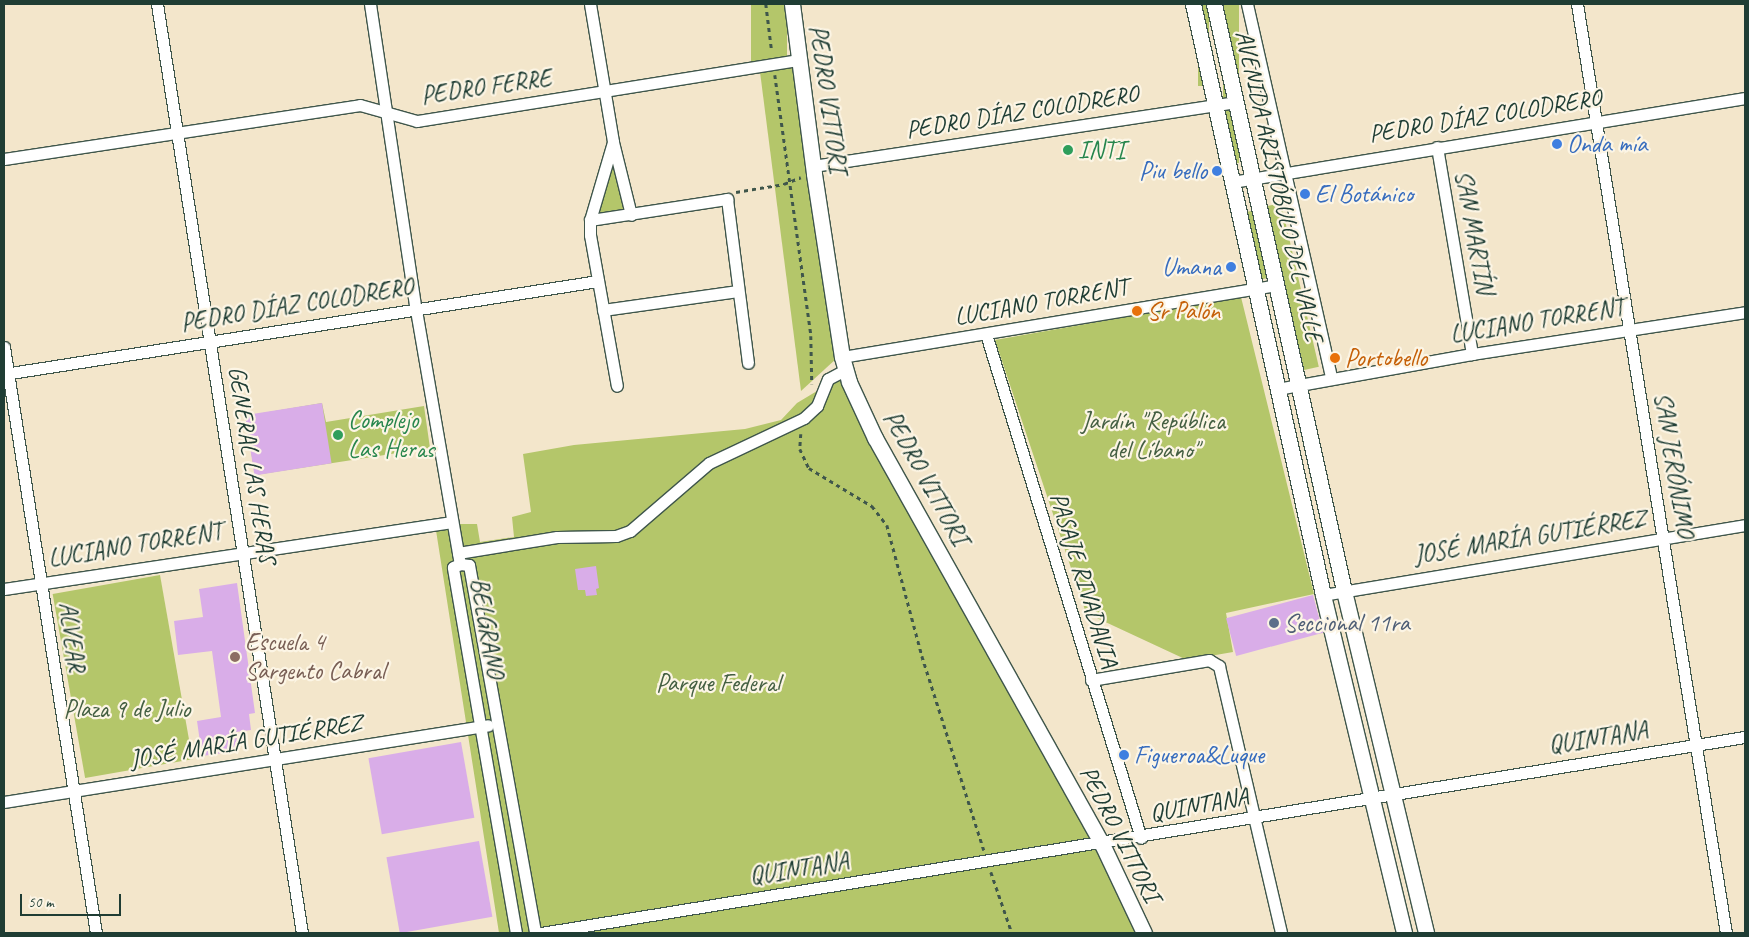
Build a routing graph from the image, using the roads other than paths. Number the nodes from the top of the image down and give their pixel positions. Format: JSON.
{"nodes":[{"id":1,"x":156,"y":4,"type":"edge"},
{"id":2,"x":370,"y":4,"type":"edge"},
{"id":3,"x":590,"y":4,"type":"edge"},
{"id":4,"x":792,"y":4,"type":"edge"},
{"id":5,"x":1193,"y":4,"type":"edge"},
{"id":6,"x":1214,"y":4,"type":"edge"},
{"id":7,"x":1247,"y":4,"type":"edge"},
{"id":8,"x":1577,"y":4,"type":"edge"},
{"id":9,"x":798,"y":60,"type":"junction"},
{"id":10,"x":605,"y":92,"type":"junction"},
{"id":11,"x":1745,"y":98,"type":"edge"},
{"id":12,"x":1236,"y":102,"type":"junction"},
{"id":13,"x":1215,"y":106,"type":"junction"},
{"id":14,"x":384,"y":112,"type":"junction"},
{"id":15,"x":1597,"y":120,"type":"junction"},
{"id":16,"x":177,"y":132,"type":"junction"},
{"id":17,"x":613,"y":142,"type":"junction"},
{"id":18,"x":1437,"y":147,"type":"junction"},
{"id":19,"x":4,"y":159,"type":"edge"},
{"id":20,"x":814,"y":170,"type":"junction"},
{"id":21,"x":1284,"y":172,"type":"junction"},
{"id":22,"x":1252,"y":178,"type":"junction"},
{"id":23,"x":1232,"y":182,"type":"junction"},
{"id":24,"x":630,"y":215,"type":"junction"},
{"id":25,"x":590,"y":220,"type":"junction"},
{"id":26,"x":598,"y":281,"type":"junction"},
{"id":27,"x":1277,"y":285,"type":"junction"},
{"id":28,"x":1255,"y":288,"type":"junction"},
{"id":29,"x":738,"y":291,"type":"junction"},
{"id":30,"x":416,"y":310,"type":"junction"},
{"id":31,"x":604,"y":310,"type":"junction"},
{"id":32,"x":1745,"y":312,"type":"edge"},
{"id":33,"x":1630,"y":329,"type":"junction"},
{"id":34,"x":986,"y":334,"type":"junction"},
{"id":35,"x":210,"y":342,"type":"junction"},
{"id":36,"x":4,"y":347,"type":"edge"},
{"id":37,"x":1472,"y":354,"type":"junction"},
{"id":38,"x":748,"y":363,"type":"dead end"},
{"id":39,"x":844,"y":364,"type":"junction"},
{"id":40,"x":6,"y":374,"type":"edge"},
{"id":41,"x":1331,"y":378,"type":"junction"},
{"id":42,"x":1299,"y":385,"type":"junction"},
{"id":43,"x":617,"y":386,"type":"dead end"},
{"id":44,"x":1277,"y":390,"type":"junction"},
{"id":45,"x":452,"y":522,"type":"junction"},
{"id":46,"x":1745,"y":525,"type":"edge"},
{"id":47,"x":1662,"y":539,"type":"junction"},
{"id":48,"x":242,"y":552,"type":"junction"},
{"id":49,"x":459,"y":558,"type":"junction"},
{"id":50,"x":42,"y":583,"type":"junction"},
{"id":51,"x":4,"y":588,"type":"edge"},
{"id":52,"x":1344,"y":591,"type":"junction"},
{"id":53,"x":1323,"y":596,"type":"junction"},
{"id":54,"x":1091,"y":680,"type":"junction"},
{"id":55,"x":496,"y":723,"type":"junction"},
{"id":56,"x":481,"y":726,"type":"junction"},
{"id":57,"x":1745,"y":737,"type":"edge"},
{"id":58,"x":1694,"y":745,"type":"junction"},
{"id":59,"x":275,"y":759,"type":"junction"},
{"id":60,"x":73,"y":791,"type":"junction"},
{"id":61,"x":1393,"y":794,"type":"junction"},
{"id":62,"x":1373,"y":798,"type":"junction"},
{"id":63,"x":4,"y":802,"type":"edge"},
{"id":64,"x":1254,"y":818,"type":"junction"},
{"id":65,"x":1142,"y":838,"type":"junction"},
{"id":66,"x":1102,"y":844,"type":"junction"},
{"id":67,"x":96,"y":933,"type":"edge"},
{"id":68,"x":302,"y":933,"type":"edge"},
{"id":69,"x":516,"y":933,"type":"edge"},
{"id":70,"x":535,"y":933,"type":"edge"},
{"id":71,"x":541,"y":933,"type":"edge"},
{"id":72,"x":1144,"y":933,"type":"edge"},
{"id":73,"x":1281,"y":933,"type":"edge"},
{"id":74,"x":1404,"y":933,"type":"edge"},
{"id":75,"x":1426,"y":933,"type":"edge"},
{"id":76,"x":1726,"y":933,"type":"edge"}],
"edges":[{"from":1,"to":16,"type":"street","name":"GENERAL LAS HERAS"},
{"from":2,"to":14,"type":"street"},
{"from":3,"to":10,"type":"street"},
{"from":4,"to":9,"type":"main road","name":"PEDRO VITTORI"},
{"from":5,"to":13,"type":"main road","name":"AVENIDA ARISTÓBULO DEL VALLE"},
{"from":6,"to":12,"type":"main road","name":"AVENIDA ARISTÓBULO DEL VALLE"},
{"from":7,"to":21,"type":"street"},
{"from":8,"to":15,"type":"street","name":"SAN JERÓNIMO"},
{"from":9,"to":10,"type":"street","name":"PEDRO FERRE"},
{"from":9,"to":20,"type":"main road","name":"PEDRO VITTORI"},
{"from":10,"to":14,"type":"street","name":"PEDRO FERRE"},
{"from":10,"to":17,"type":"street"},
{"from":11,"to":15,"type":"street","name":"PEDRO DÍAZ COLODRERO"},
{"from":12,"to":13,"type":"street","name":"PEDRO DÍAZ COLODRERO"},
{"from":12,"to":22,"type":"main road","name":"AVENIDA ARISTÓBULO DEL VALLE"},
{"from":13,"to":20,"type":"street","name":"PEDRO DÍAZ COLODRERO"},
{"from":13,"to":23,"type":"main road","name":"AVENIDA ARISTÓBULO DEL VALLE"},
{"from":14,"to":16,"type":"street","name":"PEDRO FERRE"},
{"from":14,"to":30,"type":"street"},
{"from":15,"to":18,"type":"street","name":"PEDRO DÍAZ COLODRERO"},
{"from":15,"to":33,"type":"street","name":"SAN JERÓNIMO"},
{"from":16,"to":19,"type":"street","name":"PEDRO FERRE"},
{"from":16,"to":35,"type":"street","name":"GENERAL LAS HERAS"},
{"from":17,"to":24,"type":"street"},
{"from":17,"to":25,"type":"street"},
{"from":18,"to":21,"type":"street","name":"PEDRO DÍAZ COLODRERO"},
{"from":18,"to":37,"type":"street","name":"SAN MARTÍN"},
{"from":20,"to":39,"type":"main road","name":"PEDRO VITTORI"},
{"from":21,"to":22,"type":"street","name":"PEDRO DÍAZ COLODRERO"},
{"from":21,"to":41,"type":"street"},
{"from":22,"to":23,"type":"street","name":"PEDRO DÍAZ COLODRERO"},
{"from":22,"to":27,"type":"main road","name":"AVENIDA ARISTÓBULO DEL VALLE"},
{"from":23,"to":28,"type":"main road","name":"AVENIDA ARISTÓBULO DEL VALLE"},
{"from":24,"to":25,"type":"street"},
{"from":24,"to":29,"type":"street"},
{"from":25,"to":26,"type":"street"},
{"from":26,"to":30,"type":"street","name":"PEDRO DÍAZ COLODRERO"},
{"from":26,"to":31,"type":"street"},
{"from":27,"to":28,"type":"street","name":"LUCIANO TORRENT"},
{"from":27,"to":42,"type":"main road","name":"AVENIDA ARISTÓBULO DEL VALLE"},
{"from":28,"to":34,"type":"street","name":"LUCIANO TORRENT"},
{"from":28,"to":44,"type":"main road","name":"AVENIDA ARISTÓBULO DEL VALLE"},
{"from":29,"to":31,"type":"street"},
{"from":29,"to":38,"type":"street"},
{"from":30,"to":35,"type":"street","name":"PEDRO DÍAZ COLODRERO"},
{"from":30,"to":45,"type":"street"},
{"from":31,"to":43,"type":"street"},
{"from":32,"to":33,"type":"street","name":"LUCIANO TORRENT"},
{"from":33,"to":37,"type":"street","name":"LUCIANO TORRENT"},
{"from":33,"to":47,"type":"street","name":"SAN JERÓNIMO"},
{"from":34,"to":39,"type":"street","name":"LUCIANO TORRENT"},
{"from":34,"to":54,"type":"street","name":"PASAJE RIVADAVIA"},
{"from":35,"to":40,"type":"street","name":"PEDRO DÍAZ COLODRERO"},
{"from":35,"to":48,"type":"street","name":"GENERAL LAS HERAS"},
{"from":36,"to":40,"type":"street","name":"ALVEAR"},
{"from":37,"to":41,"type":"street","name":"LUCIANO TORRENT"},
{"from":39,"to":49,"type":"street","name":"LUCIANO TORRENT"},
{"from":39,"to":66,"type":"main road","name":"PEDRO VITTORI"},
{"from":40,"to":50,"type":"street","name":"ALVEAR"},
{"from":41,"to":42,"type":"street","name":"LUCIANO TORRENT"},
{"from":42,"to":44,"type":"street","name":"LUCIANO TORRENT"},
{"from":42,"to":52,"type":"main road","name":"AVENIDA ARISTÓBULO DEL VALLE"},
{"from":44,"to":53,"type":"main road","name":"AVENIDA ARISTÓBULO DEL VALLE"},
{"from":45,"to":48,"type":"street","name":"LUCIANO TORRENT"},
{"from":45,"to":49,"type":"street"},
{"from":46,"to":47,"type":"street","name":"JOSÉ MARÍA GUTIÉRREZ"},
{"from":47,"to":52,"type":"street","name":"JOSÉ MARÍA GUTIÉRREZ"},
{"from":47,"to":58,"type":"street","name":"SAN JERÓNIMO"},
{"from":48,"to":50,"type":"street","name":"LUCIANO TORRENT"},
{"from":48,"to":59,"type":"street","name":"GENERAL LAS HERAS"},
{"from":49,"to":55,"type":"street","name":"BELGRANO"},
{"from":49,"to":56,"type":"street","name":"BELGRANO"},
{"from":50,"to":51,"type":"street","name":"LUCIANO TORRENT"},
{"from":50,"to":60,"type":"street","name":"ALVEAR"},
{"from":52,"to":53,"type":"street","name":"JOSÉ MARÍA GUTIÉRREZ"},
{"from":52,"to":61,"type":"main road","name":"AVENIDA ARISTÓBULO DEL VALLE"},
{"from":53,"to":62,"type":"main road","name":"AVENIDA ARISTÓBULO DEL VALLE"},
{"from":54,"to":64,"type":"street"},
{"from":54,"to":65,"type":"street","name":"PASAJE RIVADAVIA"},
{"from":55,"to":56,"type":"street","name":"JOSÉ MARÍA GUTIÉRREZ"},
{"from":55,"to":70,"type":"street","name":"BELGRANO"},
{"from":56,"to":59,"type":"street","name":"JOSÉ MARÍA GUTIÉRREZ"},
{"from":56,"to":69,"type":"street","name":"BELGRANO"},
{"from":57,"to":58,"type":"street","name":"QUINTANA"},
{"from":58,"to":61,"type":"street","name":"QUINTANA"},
{"from":58,"to":76,"type":"street","name":"SAN JERÓNIMO"},
{"from":59,"to":60,"type":"street","name":"JOSÉ MARÍA GUTIÉRREZ"},
{"from":59,"to":68,"type":"street","name":"GENERAL LAS HERAS"},
{"from":60,"to":63,"type":"street","name":"JOSÉ MARÍA GUTIÉRREZ"},
{"from":60,"to":67,"type":"street","name":"ALVEAR"},
{"from":61,"to":62,"type":"street","name":"QUINTANA"},
{"from":61,"to":75,"type":"main road","name":"AVENIDA ARISTÓBULO DEL VALLE"},
{"from":62,"to":64,"type":"street","name":"QUINTANA"},
{"from":62,"to":74,"type":"main road","name":"AVENIDA ARISTÓBULO DEL VALLE"},
{"from":64,"to":65,"type":"street","name":"QUINTANA"},
{"from":64,"to":73,"type":"street"},
{"from":65,"to":66,"type":"street","name":"QUINTANA"},
{"from":66,"to":71,"type":"street","name":"QUINTANA"},
{"from":66,"to":72,"type":"main road","name":"PEDRO VITTORI"}]}
